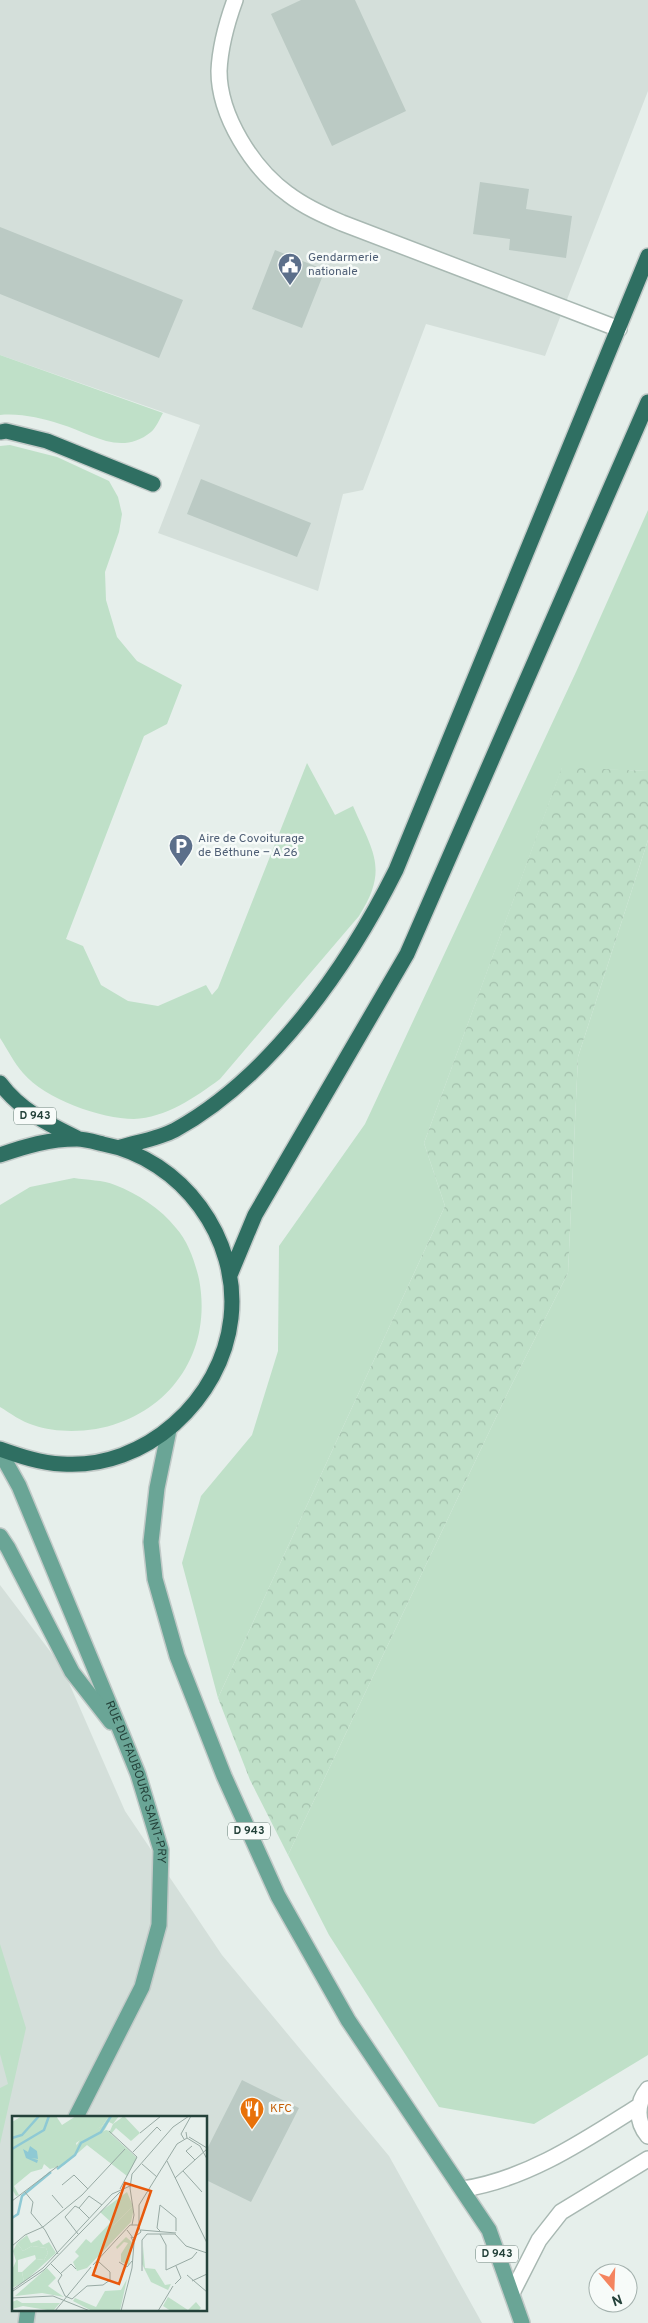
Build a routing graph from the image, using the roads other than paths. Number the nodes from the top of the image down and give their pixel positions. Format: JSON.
{"nodes":[{"id":1,"x":235,"y":0,"type":"edge"},
{"id":2,"x":648,"y":256,"type":"edge"},
{"id":3,"x":619,"y":329,"type":"junction"},
{"id":4,"x":648,"y":402,"type":"edge"},
{"id":5,"x":0,"y":432,"type":"edge"},
{"id":6,"x":153,"y":484,"type":"dead end"},
{"id":7,"x":0,"y":1083,"type":"edge"},
{"id":8,"x":78,"y":1139,"type":"junction"},
{"id":9,"x":121,"y":1147,"type":"junction"},
{"id":10,"x":0,"y":1156,"type":"edge"},
{"id":11,"x":230,"y":1274,"type":"junction"},
{"id":12,"x":169,"y":1430,"type":"junction"},
{"id":13,"x":0,"y":1450,"type":"edge"},
{"id":14,"x":0,"y":1536,"type":"edge"},
{"id":15,"x":123,"y":1737,"type":"junction"},
{"id":16,"x":648,"y":2089,"type":"edge"},
{"id":17,"x":639,"y":2106,"type":"junction"},
{"id":18,"x":77,"y":2116,"type":"edge"},
{"id":19,"x":648,"y":2136,"type":"edge"},
{"id":20,"x":648,"y":2159,"type":"edge"},
{"id":21,"x":463,"y":2189,"type":"junction"},
{"id":22,"x":512,"y":2293,"type":"junction"},
{"id":23,"x":28,"y":2310,"type":"edge"},
{"id":24,"x":26,"y":2323,"type":"edge"},
{"id":25,"x":522,"y":2323,"type":"edge"}],
"edges":[{"from":1,"to":3,"type":"street"},
{"from":2,"to":3,"type":"highway"},
{"from":3,"to":9,"type":"highway"},
{"from":4,"to":11,"type":"highway"},
{"from":5,"to":6,"type":"highway"},
{"from":7,"to":8,"type":"highway","number":"D 943"},
{"from":8,"to":9,"type":"highway"},
{"from":8,"to":10,"type":"highway"},
{"from":9,"to":11,"type":"highway"},
{"from":11,"to":12,"type":"highway"},
{"from":12,"to":13,"type":"highway"},
{"from":12,"to":21,"type":"main road","number":"D 943"},
{"from":13,"to":15,"type":"main road","name":"RUE DU FAUBOURG SAINT-PRY"},
{"from":14,"to":15,"type":"main road"},
{"from":15,"to":18,"type":"main road","name":"RUE DU FAUBOURG SAINT-PRY"},
{"from":16,"to":17,"type":"street"},
{"from":17,"to":19,"type":"street"},
{"from":17,"to":21,"type":"street"},
{"from":20,"to":22,"type":"street"},
{"from":21,"to":22,"type":"main road","number":"D 943"},
{"from":22,"to":25,"type":"main road","number":"D 943"},
{"from":23,"to":24,"type":"main road"}]}
